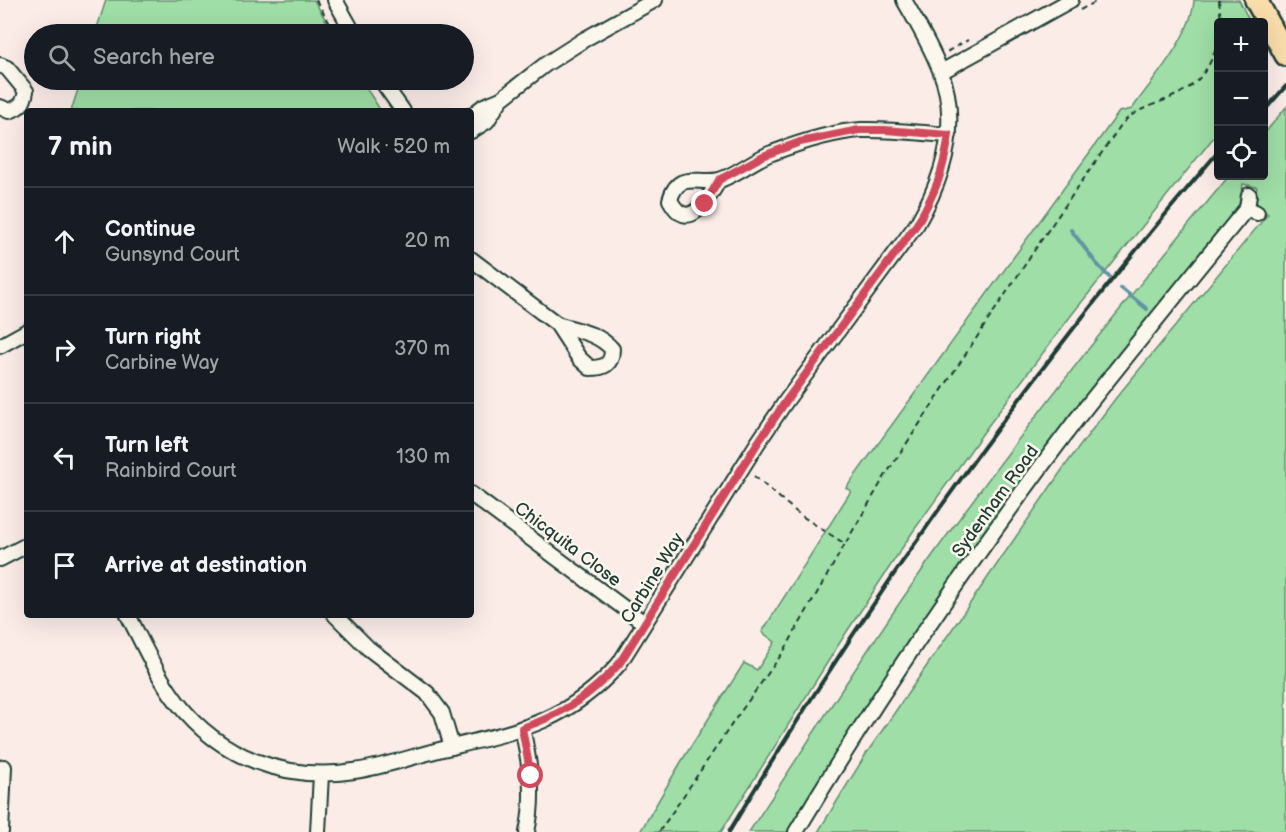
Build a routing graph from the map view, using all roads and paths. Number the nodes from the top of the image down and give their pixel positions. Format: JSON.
{"nodes":[{"id":1,"x":316,"y":0,"type":"edge"},
{"id":2,"x":335,"y":0,"type":"edge"},
{"id":3,"x":655,"y":0,"type":"edge"},
{"id":4,"x":904,"y":0,"type":"edge"},
{"id":5,"x":1071,"y":0,"type":"edge"},
{"id":6,"x":1220,"y":0,"type":"edge"},
{"id":7,"x":1256,"y":0,"type":"edge"},
{"id":8,"x":1221,"y":18,"type":"edge"},
{"id":9,"x":330,"y":24,"type":"edge"},
{"id":10,"x":348,"y":24,"type":"edge"},
{"id":11,"x":1286,"y":55,"type":"edge"},
{"id":12,"x":1214,"y":58,"type":"edge"},
{"id":13,"x":0,"y":65,"type":"edge"},
{"id":14,"x":941,"y":72,"type":"junction"},
{"id":15,"x":24,"y":89,"type":"edge"},
{"id":16,"x":25,"y":90,"type":"edge"},
{"id":17,"x":388,"y":90,"type":"edge"},
{"id":18,"x":501,"y":99,"type":"junction"},
{"id":19,"x":0,"y":107,"type":"edge"},
{"id":20,"x":402,"y":108,"type":"edge"},
{"id":21,"x":474,"y":114,"type":"edge"},
{"id":22,"x":474,"y":129,"type":"edge"},
{"id":23,"x":949,"y":135,"type":"junction"},
{"id":24,"x":719,"y":180,"type":"dead end"},
{"id":25,"x":1251,"y":206,"type":"dead end"},
{"id":26,"x":474,"y":261,"type":"edge"},
{"id":27,"x":557,"y":324,"type":"dead end"},
{"id":28,"x":24,"y":333,"type":"edge"},
{"id":29,"x":0,"y":345,"type":"edge"},
{"id":30,"x":742,"y":468,"type":"junction"},
{"id":31,"x":474,"y":496,"type":"edge"},
{"id":32,"x":845,"y":544,"type":"junction"},
{"id":33,"x":24,"y":547,"type":"edge"},
{"id":34,"x":0,"y":559,"type":"edge"},
{"id":35,"x":130,"y":618,"type":"edge"},
{"id":36,"x":338,"y":618,"type":"edge"},
{"id":37,"x":645,"y":623,"type":"junction"},
{"id":38,"x":522,"y":728,"type":"junction"},
{"id":39,"x":452,"y":747,"type":"junction"},
{"id":40,"x":6,"y":766,"type":"edge"},
{"id":41,"x":321,"y":774,"type":"junction"},
{"id":42,"x":1,"y":832,"type":"edge"},
{"id":43,"x":318,"y":832,"type":"edge"},
{"id":44,"x":527,"y":832,"type":"edge"},
{"id":45,"x":659,"y":832,"type":"edge"},
{"id":46,"x":796,"y":832,"type":"edge"}],
"edges":[{"from":1,"to":9,"type":"path"},
{"from":2,"to":10,"type":"street"},
{"from":3,"to":18,"type":"street"},
{"from":4,"to":14,"type":"street","name":"Carbine Way"},
{"from":5,"to":14,"type":"street"},
{"from":6,"to":8,"type":"path"},
{"from":7,"to":11,"type":"main road"},
{"from":12,"to":32,"type":"path"},
{"from":13,"to":15,"type":"street"},
{"from":14,"to":23,"type":"street","name":"Carbine Way"},
{"from":16,"to":19,"type":"street"},
{"from":17,"to":20,"type":"street"},
{"from":18,"to":21,"type":"street"},
{"from":18,"to":22,"type":"street"},
{"from":23,"to":24,"type":"street"},
{"from":23,"to":30,"type":"street","name":"Carbine Way"},
{"from":25,"to":46,"type":"street","name":"Sydenham Road"},
{"from":26,"to":27,"type":"street"},
{"from":28,"to":29,"type":"street"},
{"from":30,"to":32,"type":"path"},
{"from":30,"to":37,"type":"street","name":"Carbine Way"},
{"from":31,"to":37,"type":"street","name":"Chicquita Close"},
{"from":32,"to":45,"type":"path"},
{"from":33,"to":34,"type":"street"},
{"from":35,"to":41,"type":"street","name":"Carbine Way"},
{"from":36,"to":39,"type":"street"},
{"from":37,"to":38,"type":"street","name":"Carbine Way"},
{"from":38,"to":39,"type":"street","name":"Carbine Way"},
{"from":38,"to":44,"type":"street"},
{"from":39,"to":41,"type":"street","name":"Carbine Way"},
{"from":40,"to":42,"type":"street"},
{"from":41,"to":43,"type":"street"}]}
